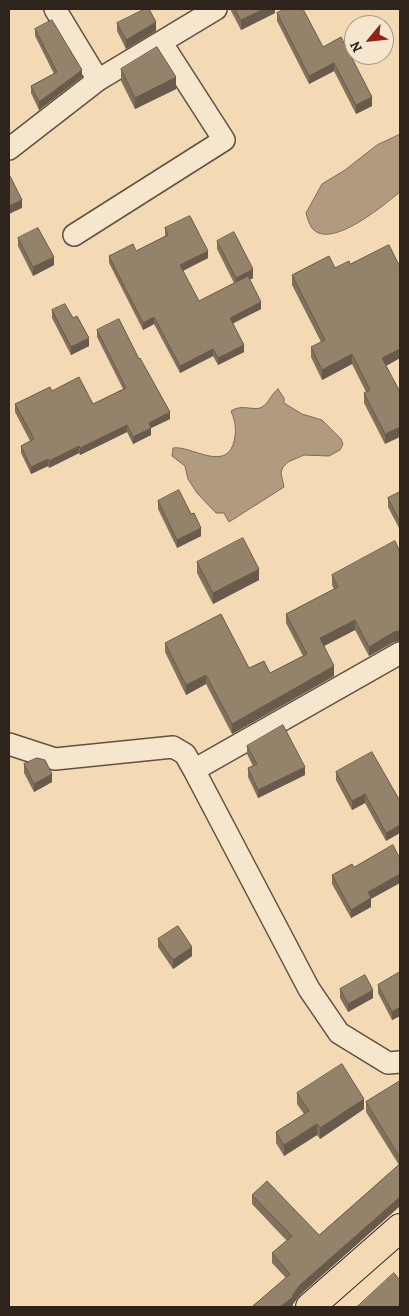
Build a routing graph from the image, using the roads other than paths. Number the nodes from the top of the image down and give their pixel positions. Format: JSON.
{"nodes":[{"id":1,"x":55,"y":9,"type":"edge"},
{"id":2,"x":216,"y":9,"type":"edge"},
{"id":3,"x":161,"y":42,"type":"junction"},
{"id":4,"x":98,"y":80,"type":"junction"},
{"id":5,"x":9,"y":149,"type":"edge"},
{"id":6,"x":74,"y":235,"type":"dead end"},
{"id":7,"x":400,"y":653,"type":"edge"},
{"id":8,"x":9,"y":744,"type":"edge"},
{"id":9,"x":194,"y":770,"type":"junction"},
{"id":10,"x":400,"y":1062,"type":"edge"},
{"id":11,"x":400,"y":1228,"type":"edge"},
{"id":12,"x":400,"y":1250,"type":"edge"},
{"id":13,"x":310,"y":1307,"type":"edge"},
{"id":14,"x":339,"y":1307,"type":"edge"}],
"edges":[{"from":1,"to":4,"type":"street"},
{"from":2,"to":3,"type":"street"},
{"from":3,"to":4,"type":"street"},
{"from":3,"to":6,"type":"street"},
{"from":4,"to":5,"type":"street"},
{"from":7,"to":9,"type":"street"},
{"from":8,"to":9,"type":"street"},
{"from":9,"to":10,"type":"street"},
{"from":11,"to":13,"type":"highway"},
{"from":12,"to":14,"type":"highway"}]}
